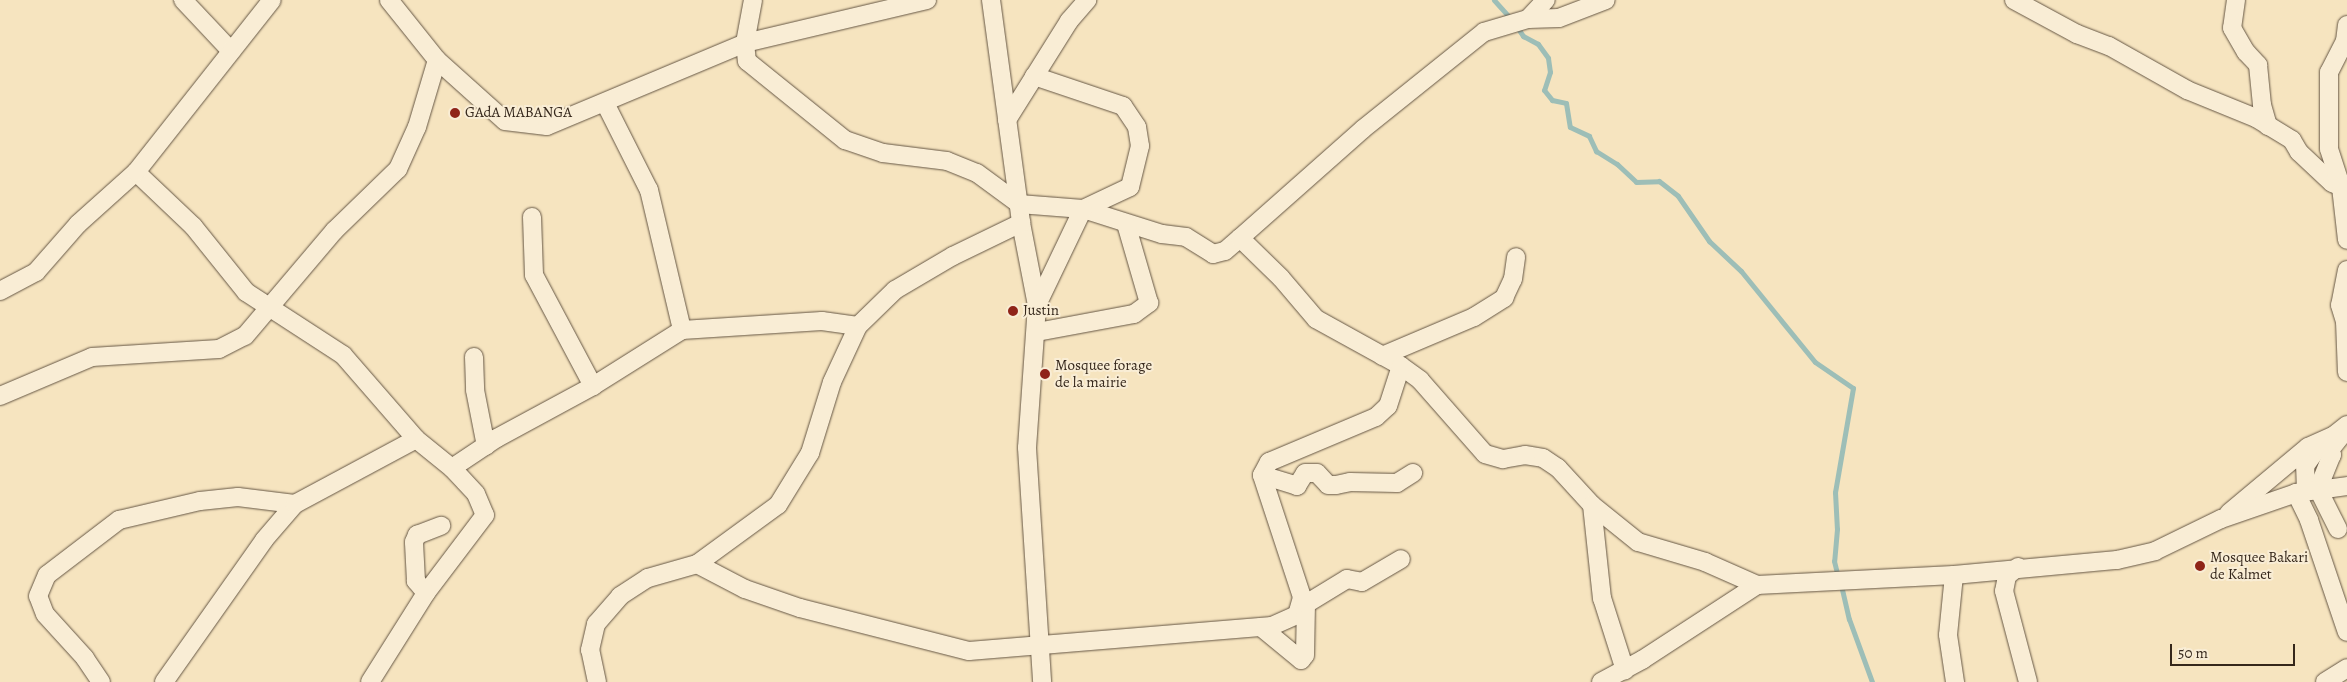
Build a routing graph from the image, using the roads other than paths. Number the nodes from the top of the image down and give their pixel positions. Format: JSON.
{"nodes":[{"id":1,"x":183,"y":0,"type":"edge"},
{"id":2,"x":272,"y":0,"type":"edge"},
{"id":3,"x":389,"y":0,"type":"edge"},
{"id":4,"x":753,"y":0,"type":"edge"},
{"id":5,"x":928,"y":0,"type":"edge"},
{"id":6,"x":991,"y":0,"type":"edge"},
{"id":7,"x":1087,"y":0,"type":"edge"},
{"id":8,"x":1546,"y":0,"type":"edge"},
{"id":9,"x":1606,"y":0,"type":"edge"},
{"id":10,"x":2014,"y":0,"type":"edge"},
{"id":11,"x":2236,"y":0,"type":"edge"},
{"id":12,"x":1518,"y":21,"type":"junction"},
{"id":13,"x":2347,"y":25,"type":"edge"},
{"id":14,"x":745,"y":43,"type":"junction"},
{"id":15,"x":231,"y":51,"type":"junction"},
{"id":16,"x":437,"y":60,"type":"junction"},
{"id":17,"x":1034,"y":76,"type":"junction"},
{"id":18,"x":605,"y":103,"type":"junction"},
{"id":19,"x":1007,"y":120,"type":"junction"},
{"id":20,"x":2268,"y":126,"type":"junction"},
{"id":21,"x":136,"y":172,"type":"junction"},
{"id":22,"x":2344,"y":188,"type":"edge"},
{"id":23,"x":1019,"y":204,"type":"junction"},
{"id":24,"x":1083,"y":209,"type":"junction"},
{"id":25,"x":532,"y":217,"type":"dead end"},
{"id":26,"x":1021,"y":223,"type":"junction"},
{"id":27,"x":1126,"y":224,"type":"junction"},
{"id":28,"x":1240,"y":238,"type":"junction"},
{"id":29,"x":2347,"y":240,"type":"edge"},
{"id":30,"x":1516,"y":257,"type":"dead end"},
{"id":31,"x":2347,"y":270,"type":"edge"},
{"id":32,"x":0,"y":291,"type":"edge"},
{"id":33,"x":1037,"y":305,"type":"junction"},
{"id":34,"x":268,"y":309,"type":"junction"},
{"id":35,"x":858,"y":326,"type":"junction"},
{"id":36,"x":682,"y":330,"type":"junction"},
{"id":37,"x":1037,"y":332,"type":"junction"},
{"id":38,"x":1411,"y":344,"type":"junction"},
{"id":39,"x":1382,"y":356,"type":"junction"},
{"id":40,"x":474,"y":357,"type":"dead end"},
{"id":41,"x":1404,"y":368,"type":"junction"},
{"id":42,"x":2347,"y":372,"type":"edge"},
{"id":43,"x":593,"y":386,"type":"junction"},
{"id":44,"x":0,"y":396,"type":"edge"},
{"id":45,"x":2347,"y":418,"type":"edge"},
{"id":46,"x":2347,"y":425,"type":"edge"},
{"id":47,"x":2340,"y":433,"type":"edge"},
{"id":48,"x":416,"y":439,"type":"junction"},
{"id":49,"x":486,"y":446,"type":"junction"},
{"id":50,"x":452,"y":468,"type":"junction"},
{"id":51,"x":1413,"y":473,"type":"dead end"},
{"id":52,"x":1262,"y":475,"type":"junction"},
{"id":53,"x":2347,"y":486,"type":"edge"},
{"id":54,"x":2307,"y":491,"type":"junction"},
{"id":55,"x":295,"y":504,"type":"junction"},
{"id":56,"x":1592,"y":505,"type":"junction"},
{"id":57,"x":2221,"y":520,"type":"junction"},
{"id":58,"x":441,"y":526,"type":"dead end"},
{"id":59,"x":2338,"y":529,"type":"dead end"},
{"id":60,"x":1401,"y":559,"type":"dead end"},
{"id":61,"x":696,"y":564,"type":"junction"},
{"id":62,"x":2018,"y":567,"type":"junction"},
{"id":63,"x":1954,"y":575,"type":"junction"},
{"id":64,"x":1757,"y":585,"type":"junction"},
{"id":65,"x":426,"y":593,"type":"junction"},
{"id":66,"x":1261,"y":627,"type":"junction"},
{"id":67,"x":2347,"y":632,"type":"edge"},
{"id":68,"x":1038,"y":646,"type":"junction"},
{"id":69,"x":2347,"y":668,"type":"edge"},
{"id":70,"x":1625,"y":670,"type":"junction"},
{"id":71,"x":101,"y":682,"type":"edge"},
{"id":72,"x":164,"y":682,"type":"edge"},
{"id":73,"x":370,"y":682,"type":"edge"},
{"id":74,"x":597,"y":682,"type":"edge"},
{"id":75,"x":1042,"y":682,"type":"edge"},
{"id":76,"x":1601,"y":682,"type":"edge"},
{"id":77,"x":1955,"y":682,"type":"edge"},
{"id":78,"x":2028,"y":682,"type":"edge"},
{"id":79,"x":2325,"y":682,"type":"edge"}],
"edges":[{"from":1,"to":15,"type":"street"},
{"from":2,"to":15,"type":"street"},
{"from":3,"to":16,"type":"street"},
{"from":4,"to":14,"type":"street"},
{"from":5,"to":14,"type":"street"},
{"from":6,"to":19,"type":"street"},
{"from":7,"to":17,"type":"street"},
{"from":8,"to":12,"type":"street"},
{"from":9,"to":12,"type":"street"},
{"from":10,"to":20,"type":"street"},
{"from":11,"to":20,"type":"street"},
{"from":12,"to":28,"type":"street"},
{"from":13,"to":22,"type":"street"},
{"from":14,"to":18,"type":"street"},
{"from":14,"to":23,"type":"street"},
{"from":15,"to":21,"type":"street"},
{"from":16,"to":18,"type":"street"},
{"from":16,"to":34,"type":"street"},
{"from":17,"to":19,"type":"street"},
{"from":17,"to":24,"type":"street"},
{"from":18,"to":36,"type":"street"},
{"from":19,"to":23,"type":"street"},
{"from":20,"to":22,"type":"street"},
{"from":21,"to":32,"type":"street"},
{"from":21,"to":34,"type":"street"},
{"from":22,"to":29,"type":"street"},
{"from":23,"to":24,"type":"street"},
{"from":23,"to":26,"type":"street"},
{"from":24,"to":27,"type":"street"},
{"from":24,"to":33,"type":"street"},
{"from":25,"to":43,"type":"street"},
{"from":26,"to":33,"type":"street"},
{"from":26,"to":35,"type":"street"},
{"from":27,"to":28,"type":"street"},
{"from":27,"to":37,"type":"street"},
{"from":28,"to":39,"type":"street"},
{"from":30,"to":38,"type":"street"},
{"from":31,"to":42,"type":"street"},
{"from":33,"to":37,"type":"street"},
{"from":34,"to":44,"type":"street"},
{"from":34,"to":48,"type":"street"},
{"from":35,"to":36,"type":"street"},
{"from":35,"to":61,"type":"street"},
{"from":36,"to":43,"type":"street"},
{"from":37,"to":68,"type":"street"},
{"from":38,"to":39,"type":"street"},
{"from":38,"to":41,"type":"street"},
{"from":39,"to":41,"type":"street"},
{"from":40,"to":49,"type":"street"},
{"from":41,"to":52,"type":"street"},
{"from":41,"to":56,"type":"street"},
{"from":43,"to":49,"type":"street"},
{"from":45,"to":47,"type":"street"},
{"from":46,"to":47,"type":"street"},
{"from":47,"to":54,"type":"street"},
{"from":47,"to":57,"type":"street"},
{"from":48,"to":50,"type":"street"},
{"from":48,"to":55,"type":"street"},
{"from":49,"to":50,"type":"street"},
{"from":50,"to":65,"type":"street"},
{"from":51,"to":52,"type":"street"},
{"from":52,"to":66,"type":"street"},
{"from":53,"to":54,"type":"street"},
{"from":54,"to":57,"type":"street"},
{"from":54,"to":59,"type":"street"},
{"from":54,"to":67,"type":"street"},
{"from":55,"to":71,"type":"street"},
{"from":55,"to":72,"type":"street"},
{"from":56,"to":64,"type":"street"},
{"from":56,"to":70,"type":"street"},
{"from":57,"to":62,"type":"street"},
{"from":58,"to":65,"type":"street"},
{"from":60,"to":66,"type":"street"},
{"from":61,"to":68,"type":"street"},
{"from":61,"to":74,"type":"street"},
{"from":62,"to":63,"type":"street"},
{"from":62,"to":78,"type":"street"},
{"from":63,"to":64,"type":"street"},
{"from":63,"to":77,"type":"street"},
{"from":64,"to":70,"type":"street"},
{"from":65,"to":73,"type":"street"},
{"from":66,"to":68,"type":"street"},
{"from":68,"to":75,"type":"street"},
{"from":69,"to":79,"type":"street"},
{"from":70,"to":76,"type":"street"}]}
